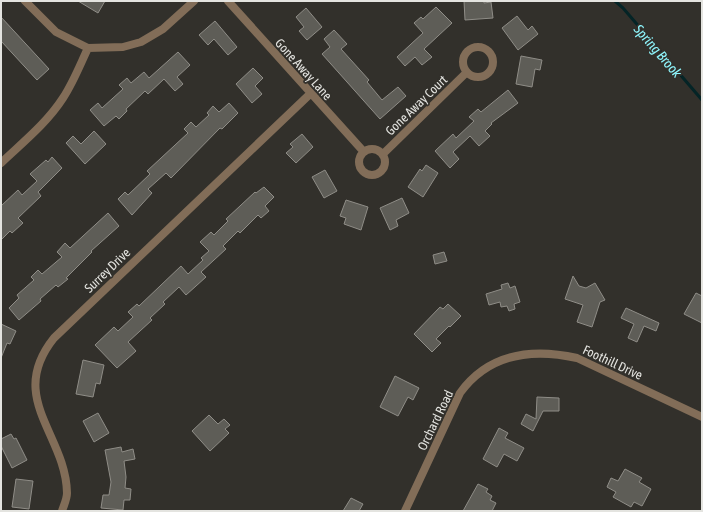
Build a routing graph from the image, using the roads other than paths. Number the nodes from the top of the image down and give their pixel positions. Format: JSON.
{"nodes":[{"id":1,"x":25,"y":1,"type":"edge"},
{"id":2,"x":194,"y":1,"type":"edge"},
{"id":3,"x":228,"y":1,"type":"edge"},
{"id":4,"x":88,"y":48,"type":"junction"},
{"id":5,"x":467,"y":72,"type":"dead end"},
{"id":6,"x":310,"y":94,"type":"junction"},
{"id":7,"x":364,"y":152,"type":"junction"},
{"id":8,"x":383,"y":154,"type":"junction"},
{"id":9,"x":1,"y":164,"type":"edge"},
{"id":10,"x":508,"y":357,"type":"joint"},
{"id":11,"x":702,"y":417,"type":"edge"},
{"id":12,"x":62,"y":511,"type":"edge"},
{"id":13,"x":405,"y":511,"type":"edge"}],
"edges":[{"from":1,"to":4,"type":"street"},
{"from":2,"to":4,"type":"street"},
{"from":3,"to":6,"type":"street","name":"Gone Away Lane"},
{"from":4,"to":9,"type":"street"},
{"from":5,"to":8,"type":"street","name":"Gone Away Court"},
{"from":6,"to":7,"type":"street","name":"Gone Away Lane"},
{"from":6,"to":12,"type":"street","name":"Surrey Drive"},
{"from":7,"to":8,"type":"street","name":"Gone Away Court"},
{"from":7,"to":8,"type":"street","name":"Gone Away Court"},
{"from":10,"to":11,"type":"street","name":"Foothill Drive"},
{"from":10,"to":13,"type":"street","name":"Orchard Road"}]}
